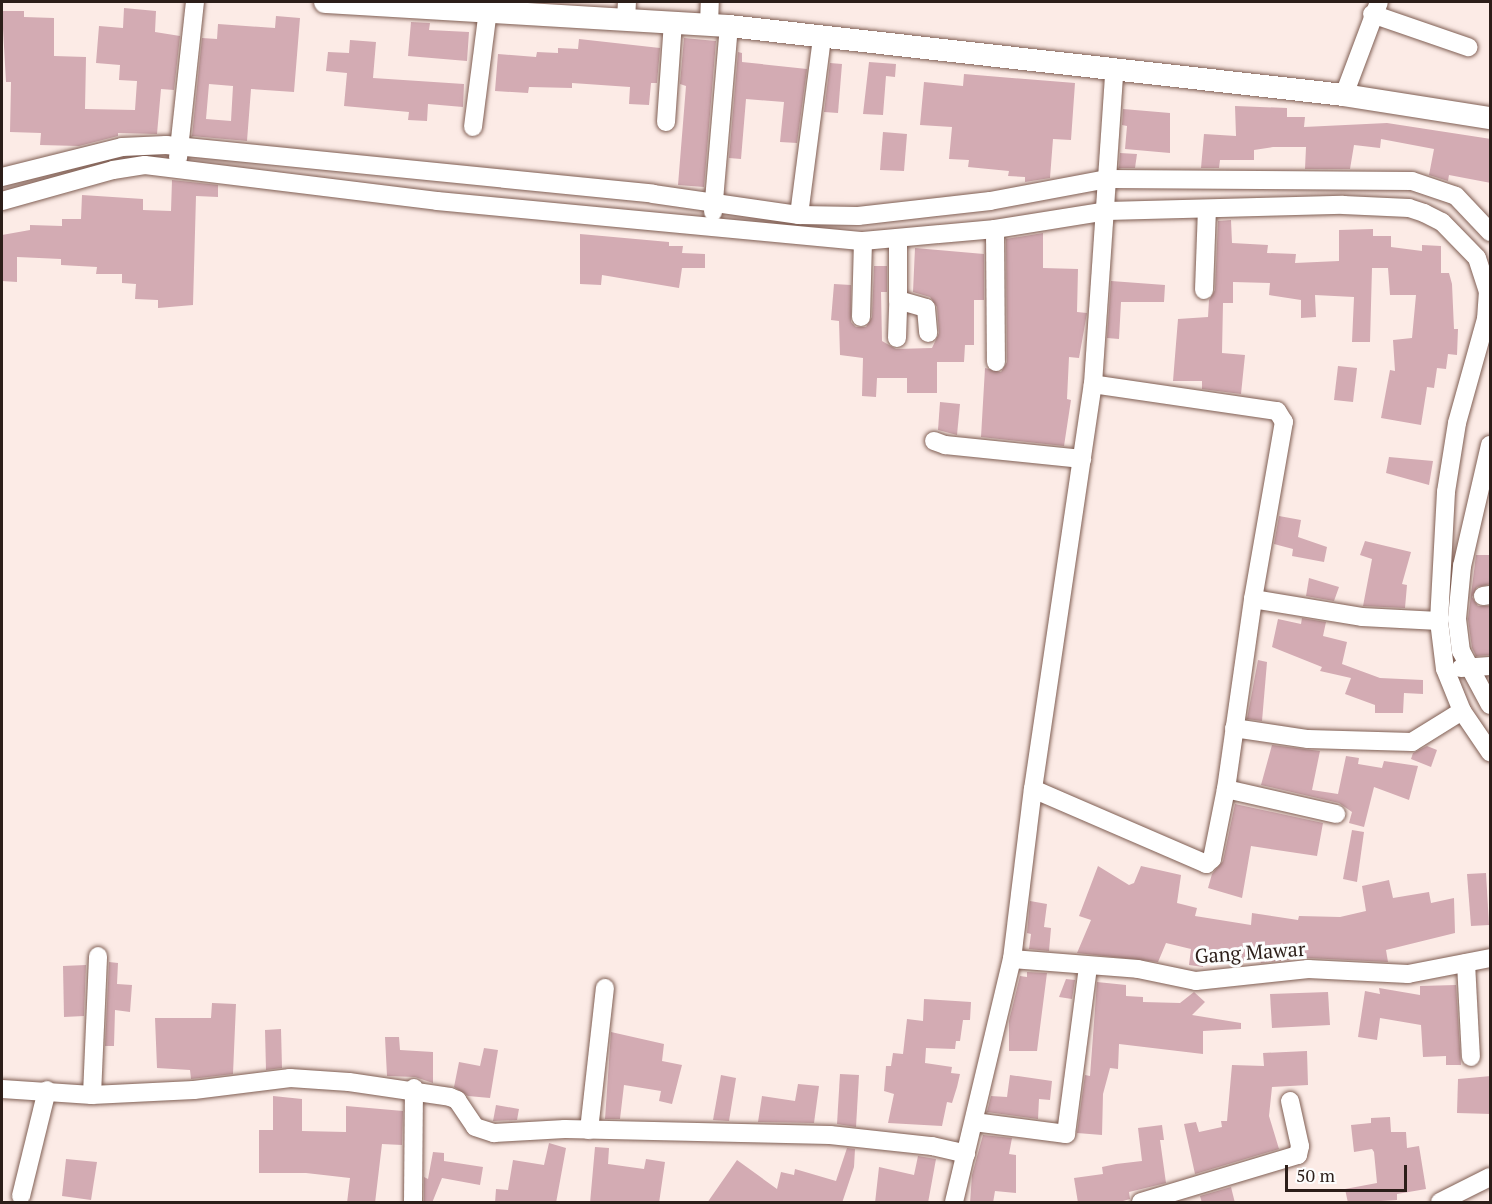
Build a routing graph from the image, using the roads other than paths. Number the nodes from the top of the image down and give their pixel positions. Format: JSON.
{"nodes":[{"id":1,"x":195,"y":2,"type":"edge"},
{"id":2,"x":326,"y":2,"type":"edge"},
{"id":3,"x":710,"y":2,"type":"edge"},
{"id":4,"x":1375,"y":8,"type":"edge"},
{"id":5,"x":488,"y":10,"type":"junction"},
{"id":6,"x":627,"y":10,"type":"edge"},
{"id":7,"x":673,"y":23,"type":"junction"},
{"id":8,"x":718,"y":26,"type":"junction"},
{"id":9,"x":822,"y":37,"type":"junction"},
{"id":10,"x":1468,"y":46,"type":"dead end"},
{"id":11,"x":1114,"y":72,"type":"junction"},
{"id":12,"x":1344,"y":95,"type":"junction"},
{"id":13,"x":1491,"y":118,"type":"edge"},
{"id":14,"x":666,"y":122,"type":"dead end"},
{"id":15,"x":473,"y":127,"type":"dead end"},
{"id":16,"x":178,"y":156,"type":"junction"},
{"id":17,"x":2,"y":177,"type":"edge"},
{"id":18,"x":1329,"y":193,"type":"junction"},
{"id":19,"x":1108,"y":194,"type":"junction"},
{"id":20,"x":1377,"y":194,"type":"junction"},
{"id":21,"x":1160,"y":195,"type":"junction"},
{"id":22,"x":2,"y":201,"type":"edge"},
{"id":23,"x":1207,"y":209,"type":"junction"},
{"id":24,"x":713,"y":214,"type":"junction"},
{"id":25,"x":799,"y":216,"type":"junction"},
{"id":26,"x":777,"y":224,"type":"junction"},
{"id":27,"x":995,"y":229,"type":"junction"},
{"id":28,"x":1491,"y":232,"type":"edge"},
{"id":29,"x":898,"y":238,"type":"junction"},
{"id":30,"x":863,"y":241,"type":"junction"},
{"id":31,"x":1204,"y":290,"type":"dead end"},
{"id":32,"x":898,"y":300,"type":"junction"},
{"id":33,"x":861,"y":317,"type":"dead end"},
{"id":34,"x":928,"y":333,"type":"dead end"},
{"id":35,"x":897,"y":338,"type":"dead end"},
{"id":36,"x":996,"y":362,"type":"dead end"},
{"id":37,"x":1093,"y":384,"type":"junction"},
{"id":38,"x":934,"y":441,"type":"dead end"},
{"id":39,"x":1491,"y":445,"type":"edge"},
{"id":40,"x":1082,"y":459,"type":"junction"},
{"id":41,"x":1253,"y":599,"type":"junction"},
{"id":42,"x":1439,"y":621,"type":"junction"},
{"id":43,"x":1491,"y":666,"type":"edge"},
{"id":44,"x":1457,"y":669,"type":"junction"},
{"id":45,"x":1491,"y":705,"type":"edge"},
{"id":46,"x":1462,"y":711,"type":"junction"},
{"id":47,"x":1234,"y":728,"type":"junction"},
{"id":48,"x":1491,"y":753,"type":"edge"},
{"id":49,"x":1033,"y":789,"type":"junction"},
{"id":50,"x":1226,"y":789,"type":"junction"},
{"id":51,"x":1336,"y":814,"type":"dead end"},
{"id":52,"x":98,"y":956,"type":"dead end"},
{"id":53,"x":1491,"y":958,"type":"edge"},
{"id":54,"x":1012,"y":959,"type":"junction"},
{"id":55,"x":1466,"y":963,"type":"junction"},
{"id":56,"x":1088,"y":966,"type":"junction"},
{"id":57,"x":605,"y":988,"type":"dead end"},
{"id":58,"x":1471,"y":1057,"type":"dead end"},
{"id":59,"x":414,"y":1088,"type":"junction"},
{"id":60,"x":2,"y":1089,"type":"edge"},
{"id":61,"x":47,"y":1090,"type":"junction"},
{"id":62,"x":92,"y":1095,"type":"junction"},
{"id":63,"x":1290,"y":1101,"type":"dead end"},
{"id":64,"x":974,"y":1122,"type":"junction"},
{"id":65,"x":589,"y":1130,"type":"junction"},
{"id":66,"x":966,"y":1154,"type":"junction"},
{"id":67,"x":1491,"y":1177,"type":"edge"},
{"id":68,"x":21,"y":1196,"type":"dead end"},
{"id":69,"x":413,"y":1203,"type":"edge"},
{"id":70,"x":954,"y":1203,"type":"edge"},
{"id":71,"x":1141,"y":1203,"type":"edge"},
{"id":72,"x":1440,"y":1203,"type":"edge"}],
"edges":[{"from":1,"to":16,"type":"street"},
{"from":2,"to":5,"type":"street"},
{"from":3,"to":8,"type":"street"},
{"from":4,"to":10,"type":"street"},
{"from":4,"to":12,"type":"street"},
{"from":5,"to":6,"type":"street"},
{"from":5,"to":15,"type":"street"},
{"from":6,"to":7,"type":"street"},
{"from":7,"to":8,"type":"street"},
{"from":7,"to":14,"type":"street"},
{"from":8,"to":9,"type":"street"},
{"from":8,"to":24,"type":"street"},
{"from":9,"to":11,"type":"street"},
{"from":9,"to":25,"type":"street"},
{"from":11,"to":12,"type":"street"},
{"from":11,"to":19,"type":"street"},
{"from":12,"to":13,"type":"street"},
{"from":16,"to":17,"type":"street"},
{"from":16,"to":22,"type":"street"},
{"from":16,"to":24,"type":"street"},
{"from":16,"to":24,"type":"street"},
{"from":18,"to":20,"type":"street"},
{"from":18,"to":20,"type":"street"},
{"from":18,"to":21,"type":"street"},
{"from":18,"to":23,"type":"street"},
{"from":19,"to":21,"type":"street"},
{"from":19,"to":21,"type":"street"},
{"from":19,"to":25,"type":"street"},
{"from":19,"to":27,"type":"street"},
{"from":19,"to":37,"type":"street"},
{"from":20,"to":28,"type":"street"},
{"from":20,"to":42,"type":"street"},
{"from":21,"to":23,"type":"street"},
{"from":23,"to":31,"type":"street"},
{"from":24,"to":26,"type":"street"},
{"from":25,"to":26,"type":"street"},
{"from":26,"to":30,"type":"street"},
{"from":27,"to":29,"type":"street"},
{"from":27,"to":36,"type":"street"},
{"from":29,"to":30,"type":"street"},
{"from":29,"to":32,"type":"street"},
{"from":30,"to":33,"type":"street"},
{"from":32,"to":34,"type":"street"},
{"from":32,"to":35,"type":"street"},
{"from":37,"to":40,"type":"street"},
{"from":37,"to":41,"type":"street"},
{"from":38,"to":40,"type":"street"},
{"from":39,"to":44,"type":"street"},
{"from":40,"to":49,"type":"street"},
{"from":41,"to":42,"type":"street"},
{"from":41,"to":47,"type":"street"},
{"from":42,"to":44,"type":"street"},
{"from":43,"to":44,"type":"street"},
{"from":44,"to":45,"type":"street"},
{"from":44,"to":46,"type":"street"},
{"from":46,"to":47,"type":"street"},
{"from":46,"to":48,"type":"street"},
{"from":47,"to":50,"type":"street"},
{"from":49,"to":50,"type":"street"},
{"from":49,"to":54,"type":"street"},
{"from":50,"to":51,"type":"street"},
{"from":52,"to":62,"type":"street"},
{"from":53,"to":55,"type":"street","name":"Gang Mawar"},
{"from":54,"to":56,"type":"street","name":"Gang Mawar"},
{"from":54,"to":64,"type":"street"},
{"from":55,"to":56,"type":"street","name":"Gang Mawar"},
{"from":55,"to":58,"type":"street"},
{"from":56,"to":64,"type":"street"},
{"from":57,"to":65,"type":"street"},
{"from":59,"to":62,"type":"street"},
{"from":59,"to":65,"type":"street"},
{"from":59,"to":69,"type":"street"},
{"from":60,"to":61,"type":"street"},
{"from":61,"to":62,"type":"street"},
{"from":61,"to":68,"type":"street"},
{"from":63,"to":71,"type":"street"},
{"from":64,"to":66,"type":"street"},
{"from":65,"to":66,"type":"street"},
{"from":66,"to":70,"type":"street"},
{"from":67,"to":72,"type":"street"}]}
